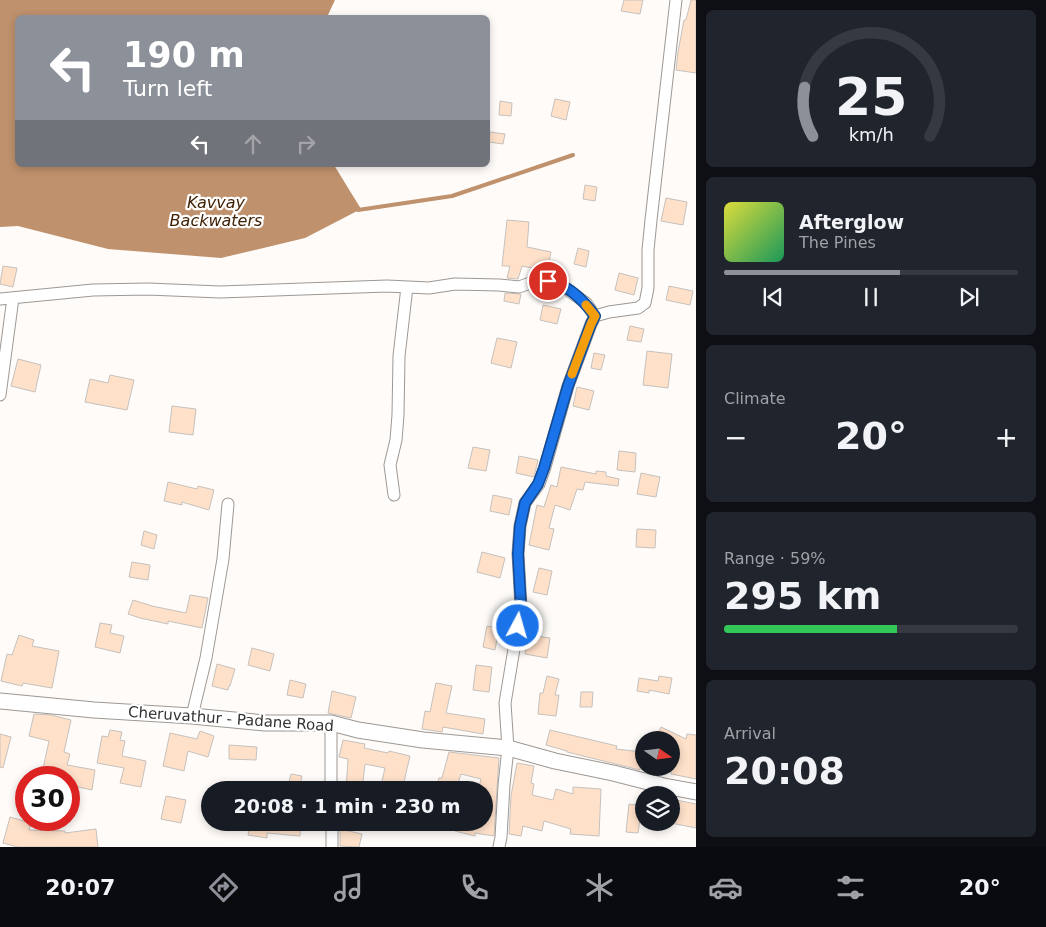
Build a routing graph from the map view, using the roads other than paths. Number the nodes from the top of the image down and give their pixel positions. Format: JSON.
{"nodes":[{"id":1,"x":676,"y":0,"type":"edge"},
{"id":2,"x":407,"y":287,"type":"junction"},
{"id":3,"x":13,"y":298,"type":"junction"},
{"id":4,"x":0,"y":300,"type":"edge"},
{"id":5,"x":595,"y":316,"type":"junction"},
{"id":6,"x":0,"y":395,"type":"edge"},
{"id":7,"x":394,"y":495,"type":"dead end"},
{"id":8,"x":228,"y":504,"type":"dead end"},
{"id":9,"x":0,"y":701,"type":"edge"},
{"id":10,"x":192,"y":716,"type":"junction"},
{"id":11,"x":331,"y":723,"type":"junction"},
{"id":12,"x":508,"y":748,"type":"junction"},
{"id":13,"x":331,"y":781,"type":"edge"},
{"id":14,"x":696,"y":792,"type":"edge"},
{"id":15,"x":332,"y":831,"type":"edge"},
{"id":16,"x":332,"y":847,"type":"edge"},
{"id":17,"x":499,"y":847,"type":"edge"}],
"edges":[{"from":1,"to":5,"type":"street"},
{"from":2,"to":3,"type":"street"},
{"from":2,"to":5,"type":"street"},
{"from":2,"to":7,"type":"street"},
{"from":3,"to":4,"type":"street"},
{"from":3,"to":6,"type":"street"},
{"from":5,"to":12,"type":"street"},
{"from":8,"to":10,"type":"street"},
{"from":9,"to":10,"type":"main road","name":"Cheruvathur - Padane Road"},
{"from":10,"to":11,"type":"main road","name":"Cheruvathur - Padane Road"},
{"from":11,"to":12,"type":"main road","name":"Cheruvathur - Padane Road"},
{"from":11,"to":13,"type":"street"},
{"from":12,"to":14,"type":"main road","name":"Cheruvathur - Padane Road"},
{"from":12,"to":17,"type":"street"},
{"from":15,"to":16,"type":"street"}]}
